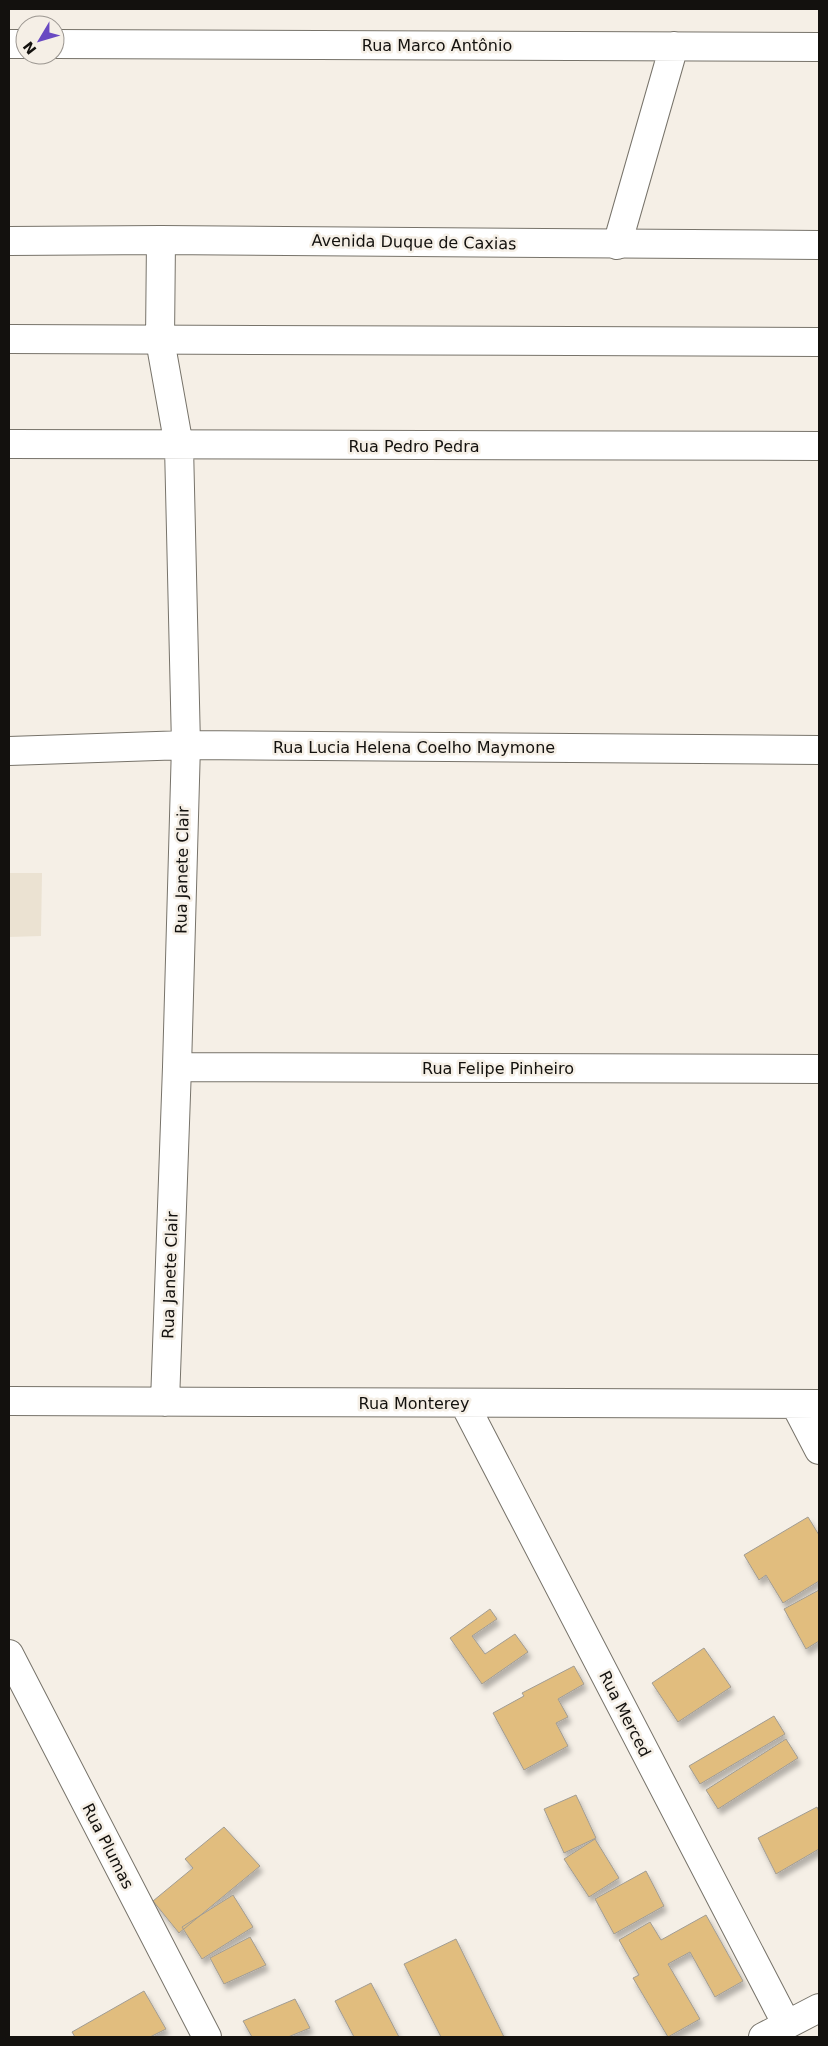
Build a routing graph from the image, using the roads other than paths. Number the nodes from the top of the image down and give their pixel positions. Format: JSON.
{"nodes":[{"id":1,"x":65,"y":44,"type":"edge"},
{"id":2,"x":674,"y":46,"type":"junction"},
{"id":3,"x":819,"y":46,"type":"edge"},
{"id":4,"x":161,"y":240,"type":"junction"},
{"id":5,"x":9,"y":241,"type":"edge"},
{"id":6,"x":617,"y":244,"type":"junction"},
{"id":7,"x":819,"y":245,"type":"edge"},
{"id":8,"x":9,"y":339,"type":"edge"},
{"id":9,"x":160,"y":340,"type":"junction"},
{"id":10,"x":819,"y":342,"type":"edge"},
{"id":11,"x":9,"y":444,"type":"edge"},
{"id":12,"x":179,"y":446,"type":"junction"},
{"id":13,"x":819,"y":446,"type":"edge"},
{"id":14,"x":186,"y":745,"type":"junction"},
{"id":15,"x":819,"y":750,"type":"edge"},
{"id":16,"x":9,"y":751,"type":"edge"},
{"id":17,"x":177,"y":1067,"type":"junction"},
{"id":18,"x":819,"y":1069,"type":"edge"},
{"id":19,"x":9,"y":1402,"type":"edge"},
{"id":20,"x":165,"y":1402,"type":"junction"},
{"id":21,"x":464,"y":1403,"type":"junction"},
{"id":22,"x":807,"y":1404,"type":"edge"},
{"id":23,"x":819,"y":1450,"type":"edge"},
{"id":24,"x":9,"y":1654,"type":"edge"},
{"id":25,"x":819,"y":2008,"type":"edge"},
{"id":26,"x":786,"y":2025,"type":"junction"},
{"id":27,"x":208,"y":2037,"type":"edge"},
{"id":28,"x":763,"y":2037,"type":"edge"}],
"edges":[{"from":1,"to":2,"type":"street","name":"Rua Marco Antônio"},
{"from":2,"to":3,"type":"street","name":"Rua Marco Antônio"},
{"from":2,"to":6,"type":"street"},
{"from":4,"to":5,"type":"street","name":"Avenida Duque de Caxias"},
{"from":4,"to":6,"type":"street","name":"Avenida Duque de Caxias"},
{"from":4,"to":9,"type":"street","name":"Rua Janete Clair"},
{"from":6,"to":7,"type":"street","name":"Avenida Duque de Caxias"},
{"from":8,"to":9,"type":"street"},
{"from":9,"to":10,"type":"street"},
{"from":9,"to":12,"type":"street","name":"Rua Janete Clair"},
{"from":11,"to":12,"type":"street","name":"Rua Pedro Pedra"},
{"from":12,"to":13,"type":"street","name":"Rua Pedro Pedra"},
{"from":12,"to":14,"type":"street","name":"Rua Janete Clair"},
{"from":14,"to":15,"type":"street","name":"Rua Lucia Helena Coelho Maymone"},
{"from":14,"to":16,"type":"street","name":"Rua Lucia Helena Coelho Maymone"},
{"from":14,"to":17,"type":"street","name":"Rua Janete Clair"},
{"from":17,"to":18,"type":"street","name":"Rua Felipe Pinheiro"},
{"from":17,"to":20,"type":"street","name":"Rua Janete Clair"},
{"from":19,"to":20,"type":"street","name":"Rua Monterey"},
{"from":20,"to":21,"type":"street","name":"Rua Monterey"},
{"from":21,"to":22,"type":"street","name":"Rua Monterey"},
{"from":21,"to":26,"type":"street","name":"Rua Merced"},
{"from":22,"to":23,"type":"street"},
{"from":24,"to":27,"type":"street","name":"Rua Plumas"},
{"from":25,"to":26,"type":"street"},
{"from":26,"to":28,"type":"street"}]}
